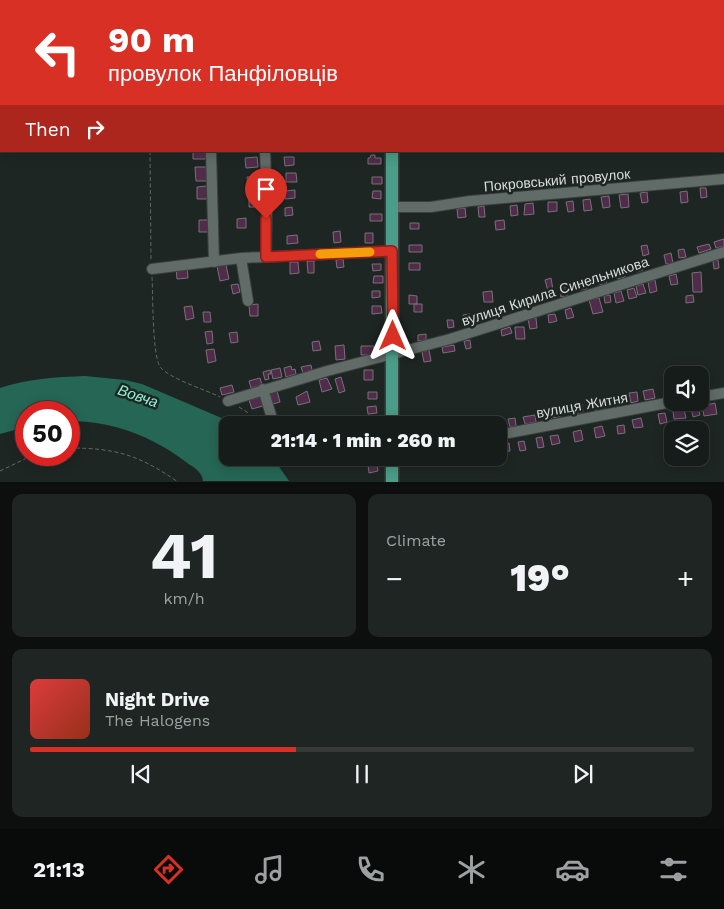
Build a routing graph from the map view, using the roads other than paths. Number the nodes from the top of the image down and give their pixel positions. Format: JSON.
{"nodes":[{"id":1,"x":211,"y":152,"type":"edge"},
{"id":2,"x":265,"y":152,"type":"edge"},
{"id":3,"x":392,"y":152,"type":"edge"},
{"id":4,"x":724,"y":179,"type":"edge"},
{"id":5,"x":392,"y":207,"type":"junction"},
{"id":6,"x":392,"y":251,"type":"junction"},
{"id":7,"x":724,"y":252,"type":"edge"},
{"id":8,"x":266,"y":257,"type":"junction"},
{"id":9,"x":241,"y":258,"type":"junction"},
{"id":10,"x":214,"y":262,"type":"junction"},
{"id":11,"x":152,"y":269,"type":"road end"},
{"id":12,"x":248,"y":301,"type":"dead end"},
{"id":13,"x":393,"y":354,"type":"junction"},
{"id":14,"x":263,"y":389,"type":"junction"},
{"id":15,"x":724,"y":393,"type":"edge"},
{"id":16,"x":709,"y":396,"type":"edge"},
{"id":17,"x":228,"y":401,"type":"road end"},
{"id":18,"x":664,"y":404,"type":"edge"},
{"id":19,"x":271,"y":415,"type":"dead end"},
{"id":20,"x":392,"y":416,"type":"edge"},
{"id":21,"x":507,"y":433,"type":"edge"},
{"id":22,"x":392,"y":466,"type":"edge"},
{"id":23,"x":392,"y":482,"type":"edge"}],
"edges":[{"from":1,"to":10,"type":"street"},
{"from":2,"to":8,"type":"street"},
{"from":3,"to":5,"type":"main road"},
{"from":4,"to":5,"type":"street","name":"Покровський провулок"},
{"from":5,"to":6,"type":"main road"},
{"from":6,"to":8,"type":"street"},
{"from":6,"to":13,"type":"main road"},
{"from":7,"to":13,"type":"street","name":"вулиця Кирила Синельникова"},
{"from":8,"to":9,"type":"street"},
{"from":9,"to":10,"type":"street"},
{"from":9,"to":12,"type":"street"},
{"from":10,"to":11,"type":"street"},
{"from":13,"to":14,"type":"street","name":"вулиця Кирила Синельникова"},
{"from":13,"to":20,"type":"main road"},
{"from":14,"to":17,"type":"street","name":"вулиця Кирила Синельникова"},
{"from":14,"to":19,"type":"street"},
{"from":15,"to":16,"type":"street"},
{"from":18,"to":21,"type":"street","name":"вулиця Житня"},
{"from":22,"to":23,"type":"main road"}]}
